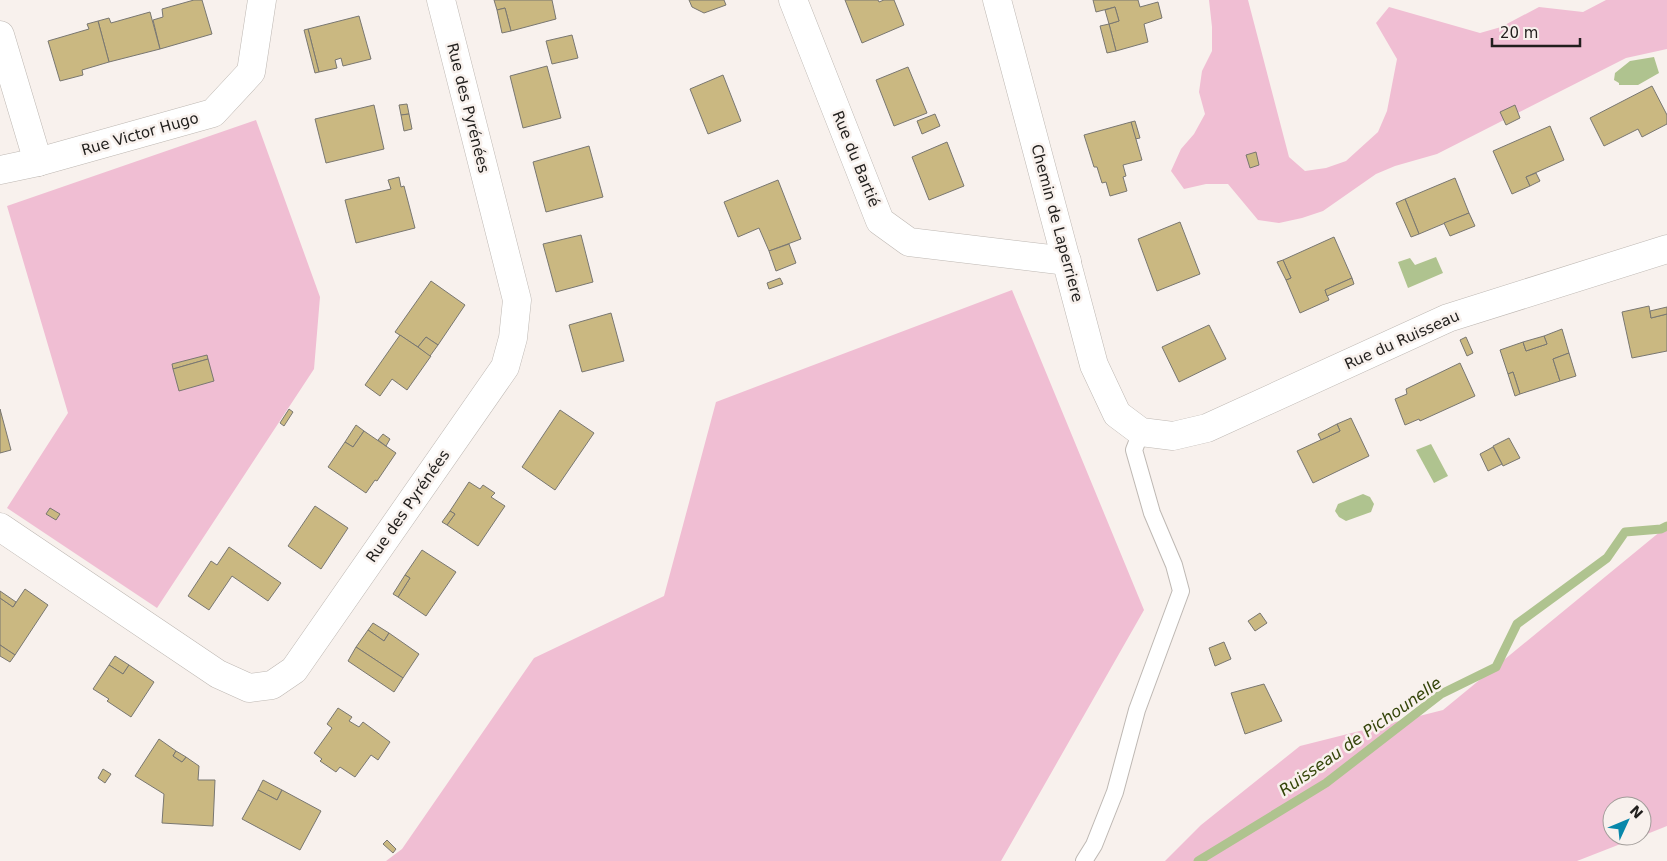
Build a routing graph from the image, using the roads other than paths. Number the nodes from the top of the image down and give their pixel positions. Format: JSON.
{"nodes":[{"id":1,"x":262,"y":0,"type":"edge"},
{"id":2,"x":441,"y":0,"type":"edge"},
{"id":3,"x":793,"y":0,"type":"edge"},
{"id":4,"x":997,"y":0,"type":"edge"},
{"id":5,"x":0,"y":35,"type":"edge"},
{"id":6,"x":38,"y":162,"type":"junction"},
{"id":7,"x":0,"y":170,"type":"edge"},
{"id":8,"x":1667,"y":249,"type":"edge"},
{"id":9,"x":1067,"y":261,"type":"junction"},
{"id":10,"x":1141,"y":432,"type":"junction"},
{"id":11,"x":0,"y":527,"type":"edge"},
{"id":12,"x":1084,"y":861,"type":"edge"}],
"edges":[{"from":1,"to":6,"type":"street","name":"Rue Victor Hugo"},
{"from":2,"to":11,"type":"street","name":"Rue des Pyrénées"},
{"from":3,"to":9,"type":"street","name":"Rue du Bartié"},
{"from":4,"to":9,"type":"street","name":"Chemin de Laperriere"},
{"from":5,"to":6,"type":"street"},
{"from":6,"to":7,"type":"street","name":"Rue Victor Hugo"},
{"from":8,"to":10,"type":"street","name":"Rue du Ruisseau"},
{"from":9,"to":10,"type":"street","name":"Chemin de Laperriere"},
{"from":10,"to":12,"type":"lane"}]}
